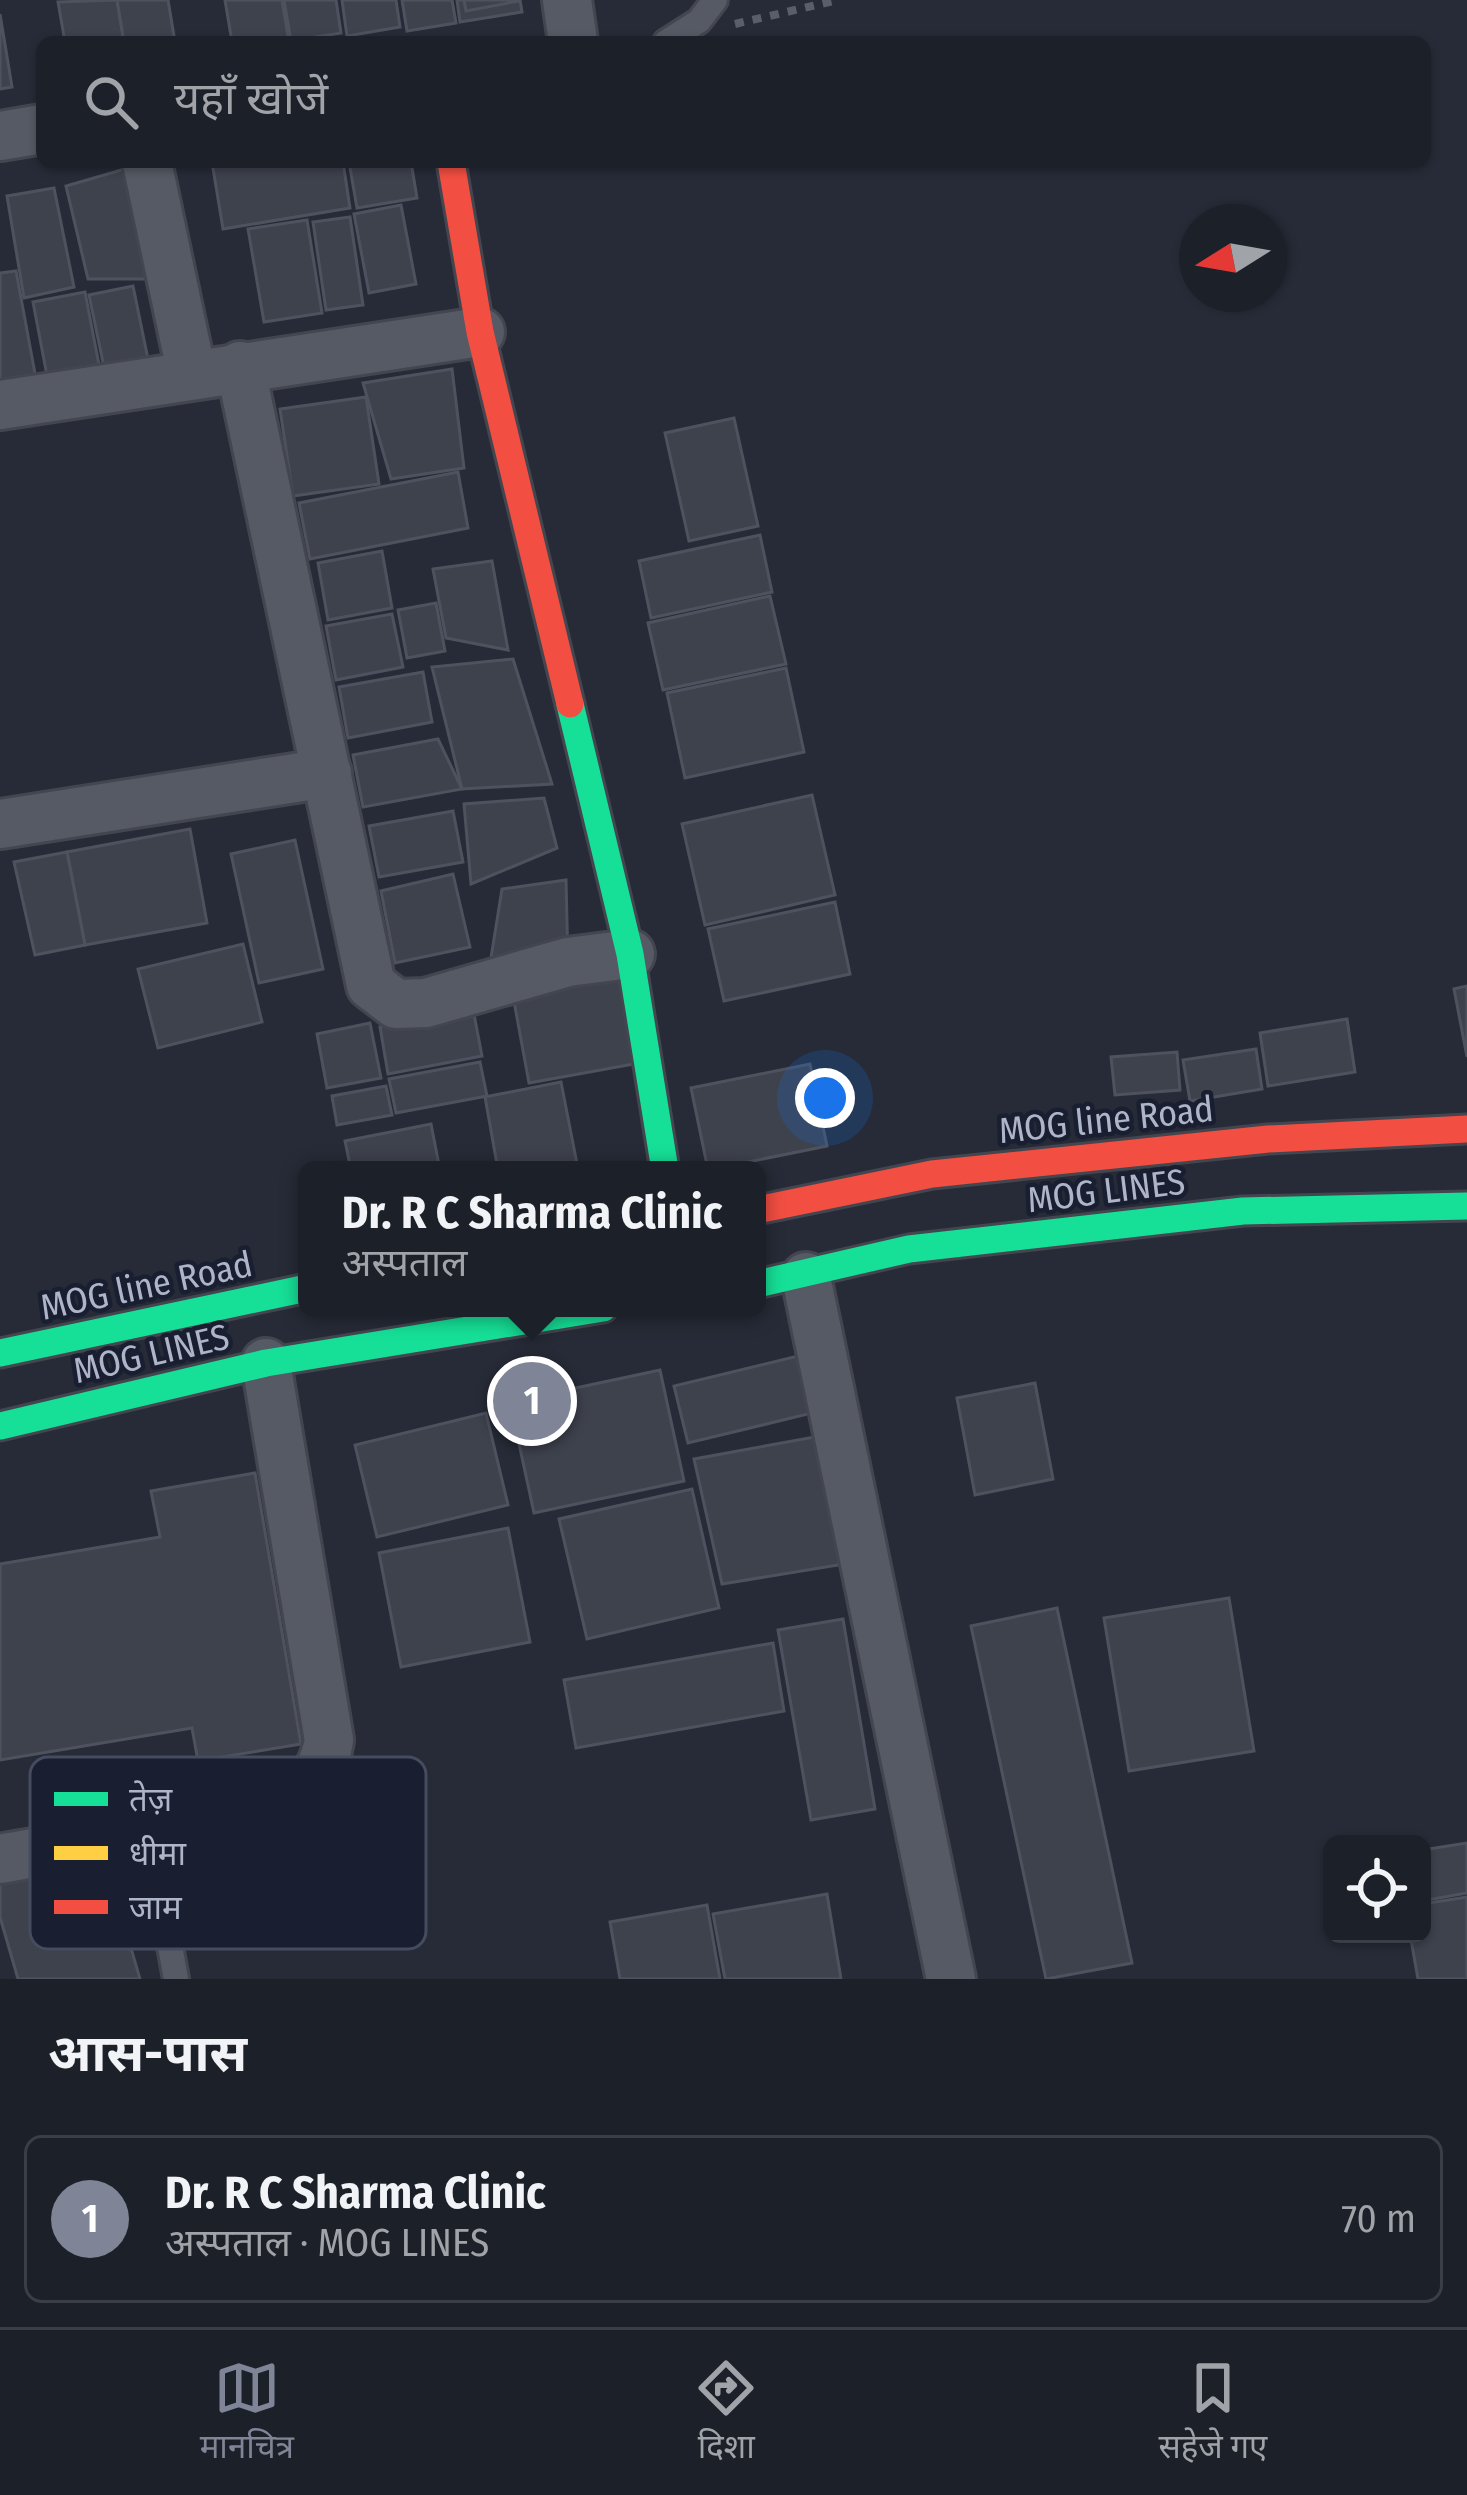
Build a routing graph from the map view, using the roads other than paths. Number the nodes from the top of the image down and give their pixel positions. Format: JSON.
{"nodes":[{"id":1,"x":567,"y":0,"type":"edge"},
{"id":2,"x":715,"y":0,"type":"edge"},
{"id":3,"x":572,"y":36,"type":"edge"},
{"id":4,"x":677,"y":36,"type":"edge"},
{"id":5,"x":36,"y":130,"type":"edge"},
{"id":6,"x":0,"y":136,"type":"edge"},
{"id":7,"x":148,"y":168,"type":"edge"},
{"id":8,"x":452,"y":168,"type":"edge"},
{"id":9,"x":480,"y":332,"type":"junction"},
{"id":10,"x":240,"y":366,"type":"junction"},
{"id":11,"x":192,"y":375,"type":"junction"},
{"id":12,"x":0,"y":405,"type":"edge"},
{"id":13,"x":327,"y":772,"type":"junction"},
{"id":14,"x":0,"y":824,"type":"edge"},
{"id":15,"x":630,"y":954,"type":"junction"},
{"id":16,"x":1467,"y":1129,"type":"edge"},
{"id":17,"x":664,"y":1161,"type":"edge"},
{"id":18,"x":1467,"y":1206,"type":"edge"},
{"id":19,"x":766,"y":1208,"type":"edge"},
{"id":20,"x":806,"y":1276,"type":"junction"},
{"id":21,"x":766,"y":1283,"type":"edge"},
{"id":22,"x":298,"y":1290,"type":"edge"},
{"id":23,"x":549,"y":1317,"type":"edge"},
{"id":24,"x":0,"y":1354,"type":"edge"},
{"id":25,"x":266,"y":1363,"type":"junction"},
{"id":26,"x":0,"y":1426,"type":"edge"},
{"id":27,"x":326,"y":1757,"type":"edge"},
{"id":28,"x":30,"y":1852,"type":"edge"},
{"id":29,"x":0,"y":1858,"type":"edge"},
{"id":30,"x":170,"y":1949,"type":"edge"},
{"id":31,"x":176,"y":1979,"type":"edge"},
{"id":32,"x":951,"y":1979,"type":"edge"}],
"edges":[{"from":1,"to":3,"type":"street"},
{"from":2,"to":4,"type":"lane"},
{"from":5,"to":6,"type":"street"},
{"from":7,"to":11,"type":"street"},
{"from":8,"to":9,"type":"main road"},
{"from":9,"to":10,"type":"street"},
{"from":9,"to":15,"type":"main road"},
{"from":10,"to":11,"type":"street"},
{"from":10,"to":13,"type":"street"},
{"from":11,"to":12,"type":"street"},
{"from":13,"to":14,"type":"street"},
{"from":13,"to":15,"type":"street"},
{"from":15,"to":17,"type":"main road"},
{"from":16,"to":19,"type":"main road","name":"MOG line Road"},
{"from":18,"to":20,"type":"main road","name":"MOG LINES"},
{"from":20,"to":21,"type":"main road","name":"MOG LINES"},
{"from":20,"to":32,"type":"street"},
{"from":22,"to":24,"type":"main road","name":"MOG line Road"},
{"from":23,"to":25,"type":"main road","name":"MOG LINES"},
{"from":25,"to":26,"type":"main road","name":"MOG LINES"},
{"from":25,"to":27,"type":"street"},
{"from":28,"to":29,"type":"street"},
{"from":30,"to":31,"type":"lane"}]}
